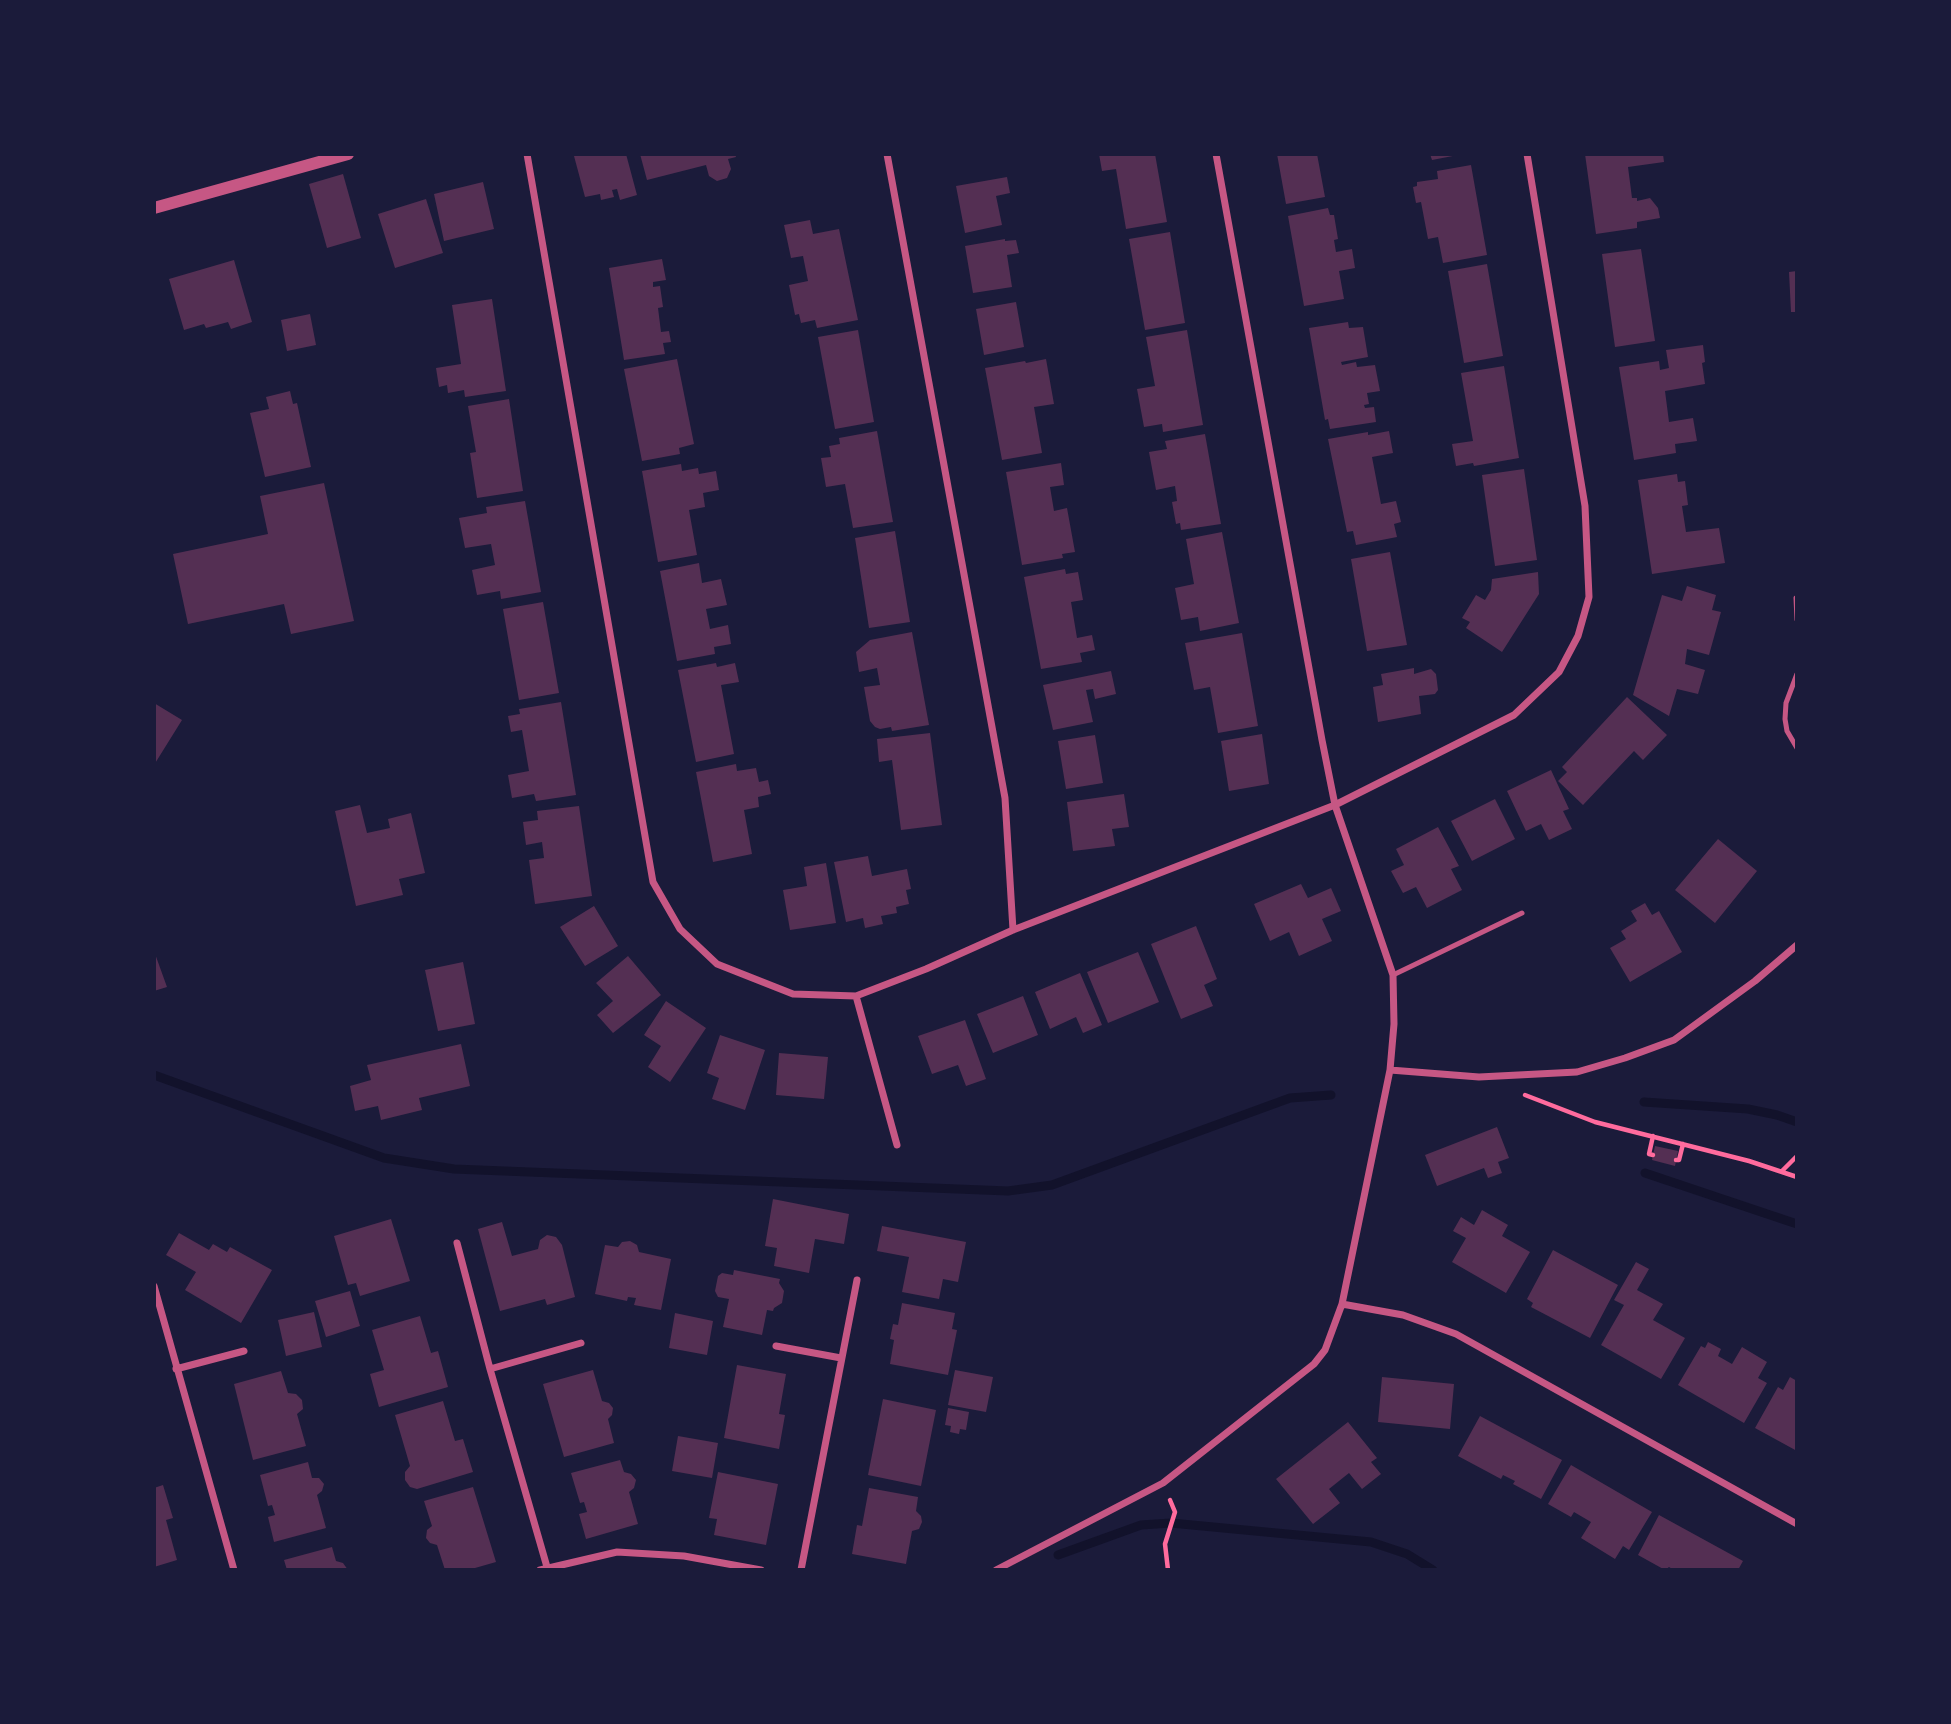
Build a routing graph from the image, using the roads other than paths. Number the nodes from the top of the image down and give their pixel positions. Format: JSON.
{"nodes":[{"id":1,"x":348,"y":154,"type":"edge"},
{"id":2,"x":527,"y":154,"type":"edge"},
{"id":3,"x":887,"y":154,"type":"edge"},
{"id":4,"x":1216,"y":154,"type":"edge"},
{"id":5,"x":1527,"y":154,"type":"edge"},
{"id":6,"x":302,"y":160,"type":"edge"},
{"id":7,"x":154,"y":208,"type":"edge"},
{"id":8,"x":1796,"y":598,"type":"edge"},
{"id":9,"x":1797,"y":620,"type":"edge"},
{"id":10,"x":1797,"y":674,"type":"edge"},
{"id":11,"x":1797,"y":748,"type":"edge"},
{"id":12,"x":1335,"y":805,"type":"junction"},
{"id":13,"x":1522,"y":913,"type":"dead end"},
{"id":14,"x":1013,"y":930,"type":"junction"},
{"id":15,"x":1797,"y":945,"type":"edge"},
{"id":16,"x":1393,"y":975,"type":"junction"},
{"id":17,"x":856,"y":996,"type":"junction"},
{"id":18,"x":1390,"y":1070,"type":"junction"},
{"id":19,"x":897,"y":1145,"type":"dead end"},
{"id":20,"x":457,"y":1243,"type":"dead end"},
{"id":21,"x":857,"y":1280,"type":"dead end"},
{"id":22,"x":154,"y":1286,"type":"edge"},
{"id":23,"x":1342,"y":1304,"type":"junction"},
{"id":24,"x":581,"y":1343,"type":"dead end"},
{"id":25,"x":776,"y":1346,"type":"dead end"},
{"id":26,"x":244,"y":1351,"type":"dead end"},
{"id":27,"x":841,"y":1358,"type":"junction"},
{"id":28,"x":176,"y":1369,"type":"junction"},
{"id":29,"x":490,"y":1369,"type":"junction"},
{"id":30,"x":1797,"y":1524,"type":"edge"},
{"id":31,"x":544,"y":1569,"type":"edge"},
{"id":32,"x":234,"y":1570,"type":"edge"},
{"id":33,"x":761,"y":1570,"type":"edge"},
{"id":34,"x":801,"y":1570,"type":"edge"},
{"id":35,"x":996,"y":1570,"type":"edge"}],
"edges":[{"from":1,"to":6,"type":"street"},
{"from":2,"to":17,"type":"street"},
{"from":3,"to":14,"type":"street"},
{"from":4,"to":12,"type":"street"},
{"from":5,"to":12,"type":"street"},
{"from":6,"to":7,"type":"street"},
{"from":8,"to":9,"type":"lane"},
{"from":10,"to":11,"type":"lane"},
{"from":12,"to":14,"type":"street"},
{"from":12,"to":16,"type":"street"},
{"from":13,"to":16,"type":"lane"},
{"from":14,"to":17,"type":"street"},
{"from":15,"to":18,"type":"street"},
{"from":16,"to":18,"type":"street"},
{"from":17,"to":19,"type":"street"},
{"from":18,"to":23,"type":"street"},
{"from":20,"to":29,"type":"street"},
{"from":21,"to":27,"type":"street"},
{"from":22,"to":28,"type":"street"},
{"from":23,"to":30,"type":"street"},
{"from":23,"to":35,"type":"street"},
{"from":24,"to":29,"type":"street"},
{"from":25,"to":27,"type":"street"},
{"from":26,"to":28,"type":"street"},
{"from":27,"to":34,"type":"street"},
{"from":28,"to":32,"type":"street"},
{"from":29,"to":31,"type":"street"},
{"from":31,"to":33,"type":"street"}]}
